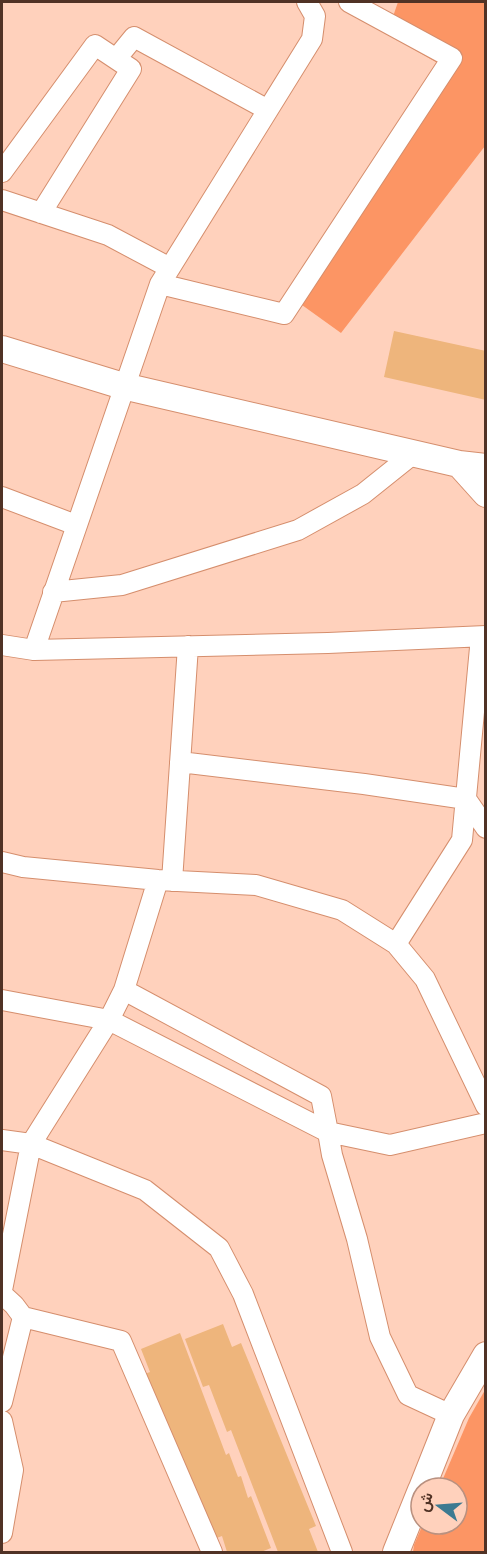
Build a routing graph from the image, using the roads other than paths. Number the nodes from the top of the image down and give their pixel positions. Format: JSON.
{"nodes":[{"id":1,"x":307,"y":2,"type":"edge"},
{"id":2,"x":349,"y":2,"type":"edge"},
{"id":3,"x":116,"y":59,"type":"junction"},
{"id":4,"x":268,"y":110,"type":"junction"},
{"id":5,"x":2,"y":172,"type":"edge"},
{"id":6,"x":2,"y":200,"type":"edge"},
{"id":7,"x":41,"y":213,"type":"junction"},
{"id":8,"x":165,"y":276,"type":"junction"},
{"id":9,"x":2,"y":350,"type":"edge"},
{"id":10,"x":123,"y":386,"type":"junction"},
{"id":11,"x":413,"y":454,"type":"junction"},
{"id":12,"x":459,"y":464,"type":"junction"},
{"id":13,"x":486,"y":467,"type":"edge"},
{"id":14,"x":486,"y":494,"type":"edge"},
{"id":15,"x":2,"y":497,"type":"edge"},
{"id":16,"x":76,"y":525,"type":"junction"},
{"id":17,"x":53,"y":592,"type":"junction"},
{"id":18,"x":483,"y":637,"type":"edge"},
{"id":19,"x":2,"y":645,"type":"edge"},
{"id":20,"x":188,"y":646,"type":"junction"},
{"id":21,"x":34,"y":650,"type":"junction"},
{"id":22,"x":180,"y":762,"type":"junction"},
{"id":23,"x":466,"y":799,"type":"junction"},
{"id":24,"x":486,"y":828,"type":"edge"},
{"id":25,"x":2,"y":862,"type":"edge"},
{"id":26,"x":165,"y":880,"type":"junction"},
{"id":27,"x":396,"y":944,"type":"junction"},
{"id":28,"x":124,"y":990,"type":"junction"},
{"id":29,"x":2,"y":1000,"type":"edge"},
{"id":30,"x":109,"y":1020,"type":"junction"},
{"id":31,"x":486,"y":1106,"type":"edge"},
{"id":32,"x":486,"y":1123,"type":"edge"},
{"id":33,"x":328,"y":1132,"type":"junction"},
{"id":34,"x":2,"y":1140,"type":"edge"},
{"id":35,"x":31,"y":1144,"type":"junction"},
{"id":36,"x":2,"y":1292,"type":"edge"},
{"id":37,"x":23,"y":1317,"type":"junction"},
{"id":38,"x":486,"y":1355,"type":"edge"},
{"id":39,"x":2,"y":1402,"type":"edge"},
{"id":40,"x":450,"y":1415,"type":"junction"},
{"id":41,"x":2,"y":1420,"type":"edge"},
{"id":42,"x":426,"y":1476,"type":"edge"},
{"id":43,"x":409,"y":1519,"type":"edge"},
{"id":44,"x":2,"y":1533,"type":"edge"},
{"id":45,"x":212,"y":1552,"type":"edge"},
{"id":46,"x":342,"y":1552,"type":"edge"},
{"id":47,"x":396,"y":1552,"type":"edge"}],
"edges":[{"from":1,"to":4,"type":"street"},
{"from":2,"to":8,"type":"street"},
{"from":3,"to":4,"type":"street"},
{"from":3,"to":5,"type":"street"},
{"from":3,"to":7,"type":"street"},
{"from":4,"to":8,"type":"street"},
{"from":6,"to":7,"type":"street"},
{"from":7,"to":8,"type":"street"},
{"from":8,"to":10,"type":"street"},
{"from":9,"to":10,"type":"street"},
{"from":10,"to":11,"type":"street"},
{"from":10,"to":16,"type":"street"},
{"from":11,"to":12,"type":"street"},
{"from":11,"to":17,"type":"street"},
{"from":12,"to":13,"type":"street"},
{"from":12,"to":14,"type":"street"},
{"from":15,"to":16,"type":"street"},
{"from":16,"to":17,"type":"street"},
{"from":17,"to":21,"type":"street"},
{"from":18,"to":20,"type":"street"},
{"from":18,"to":23,"type":"street"},
{"from":19,"to":21,"type":"street"},
{"from":20,"to":21,"type":"street"},
{"from":20,"to":22,"type":"street"},
{"from":22,"to":23,"type":"street"},
{"from":22,"to":26,"type":"street"},
{"from":23,"to":24,"type":"street"},
{"from":23,"to":27,"type":"street"},
{"from":25,"to":26,"type":"street"},
{"from":26,"to":27,"type":"street"},
{"from":26,"to":28,"type":"street"},
{"from":27,"to":31,"type":"street"},
{"from":28,"to":30,"type":"street"},
{"from":28,"to":33,"type":"street"},
{"from":29,"to":30,"type":"street"},
{"from":30,"to":33,"type":"street"},
{"from":30,"to":35,"type":"street"},
{"from":32,"to":33,"type":"street"},
{"from":33,"to":40,"type":"street"},
{"from":34,"to":35,"type":"street"},
{"from":35,"to":36,"type":"street"},
{"from":35,"to":46,"type":"street"},
{"from":36,"to":37,"type":"street"},
{"from":37,"to":39,"type":"street"},
{"from":37,"to":45,"type":"street"},
{"from":38,"to":40,"type":"street"},
{"from":40,"to":42,"type":"street"},
{"from":41,"to":44,"type":"street"},
{"from":43,"to":47,"type":"street"}]}
